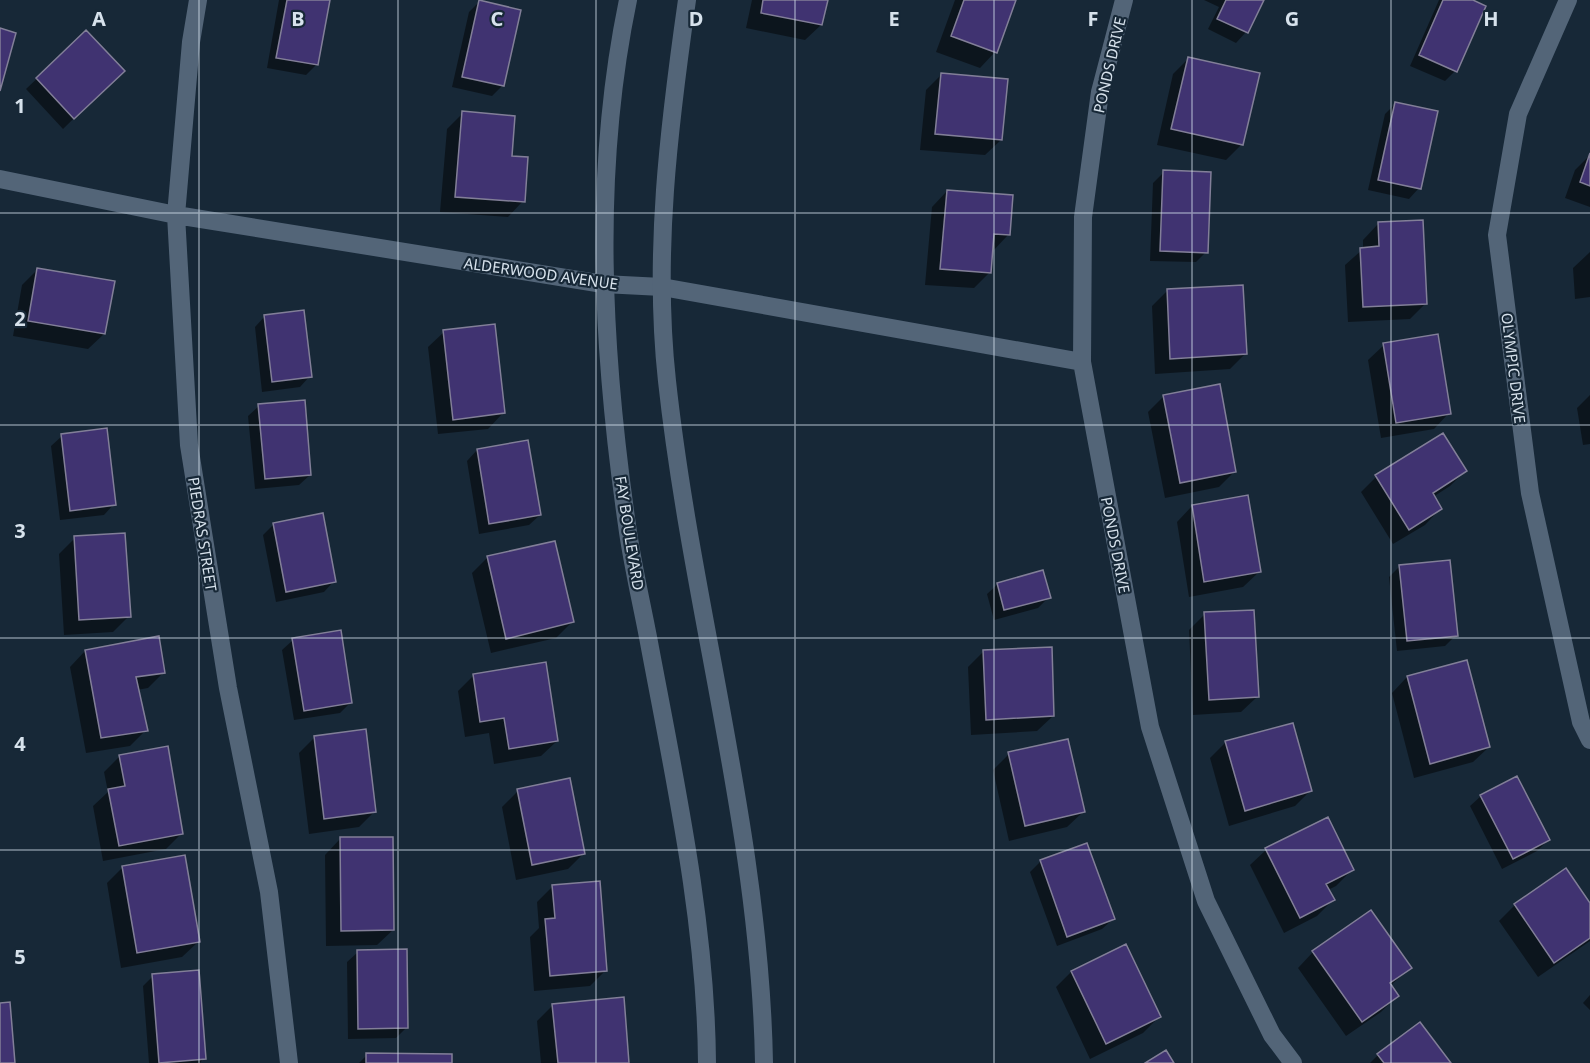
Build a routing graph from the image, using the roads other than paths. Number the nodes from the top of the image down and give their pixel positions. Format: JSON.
{"nodes":[{"id":1,"x":198,"y":0,"type":"edge"},
{"id":2,"x":628,"y":0,"type":"edge"},
{"id":3,"x":687,"y":0,"type":"edge"},
{"id":4,"x":1124,"y":0,"type":"edge"},
{"id":5,"x":1568,"y":0,"type":"edge"},
{"id":6,"x":0,"y":179,"type":"edge"},
{"id":7,"x":176,"y":215,"type":"junction"},
{"id":8,"x":603,"y":284,"type":"junction"},
{"id":9,"x":662,"y":287,"type":"junction"},
{"id":10,"x":1082,"y":362,"type":"junction"},
{"id":11,"x":1590,"y":740,"type":"edge"},
{"id":12,"x":289,"y":1063,"type":"edge"},
{"id":13,"x":707,"y":1063,"type":"edge"},
{"id":14,"x":764,"y":1063,"type":"edge"},
{"id":15,"x":1293,"y":1063,"type":"edge"}],
"edges":[{"from":1,"to":7,"type":"street","name":"PIEDRAS STREET"},
{"from":2,"to":8,"type":"street","name":"FAY BOULEVARD"},
{"from":3,"to":9,"type":"street"},
{"from":4,"to":10,"type":"street","name":"PONDS DRIVE"},
{"from":5,"to":11,"type":"street","name":"OLYMPIC DRIVE"},
{"from":6,"to":7,"type":"street","name":"ALDERWOOD AVENUE"},
{"from":7,"to":8,"type":"street","name":"ALDERWOOD AVENUE"},
{"from":7,"to":12,"type":"street","name":"PIEDRAS STREET"},
{"from":8,"to":9,"type":"street","name":"ALDERWOOD AVENUE"},
{"from":8,"to":13,"type":"street","name":"FAY BOULEVARD"},
{"from":9,"to":10,"type":"street","name":"ALDERWOOD AVENUE"},
{"from":9,"to":14,"type":"street"},
{"from":10,"to":15,"type":"street","name":"PONDS DRIVE"}]}
